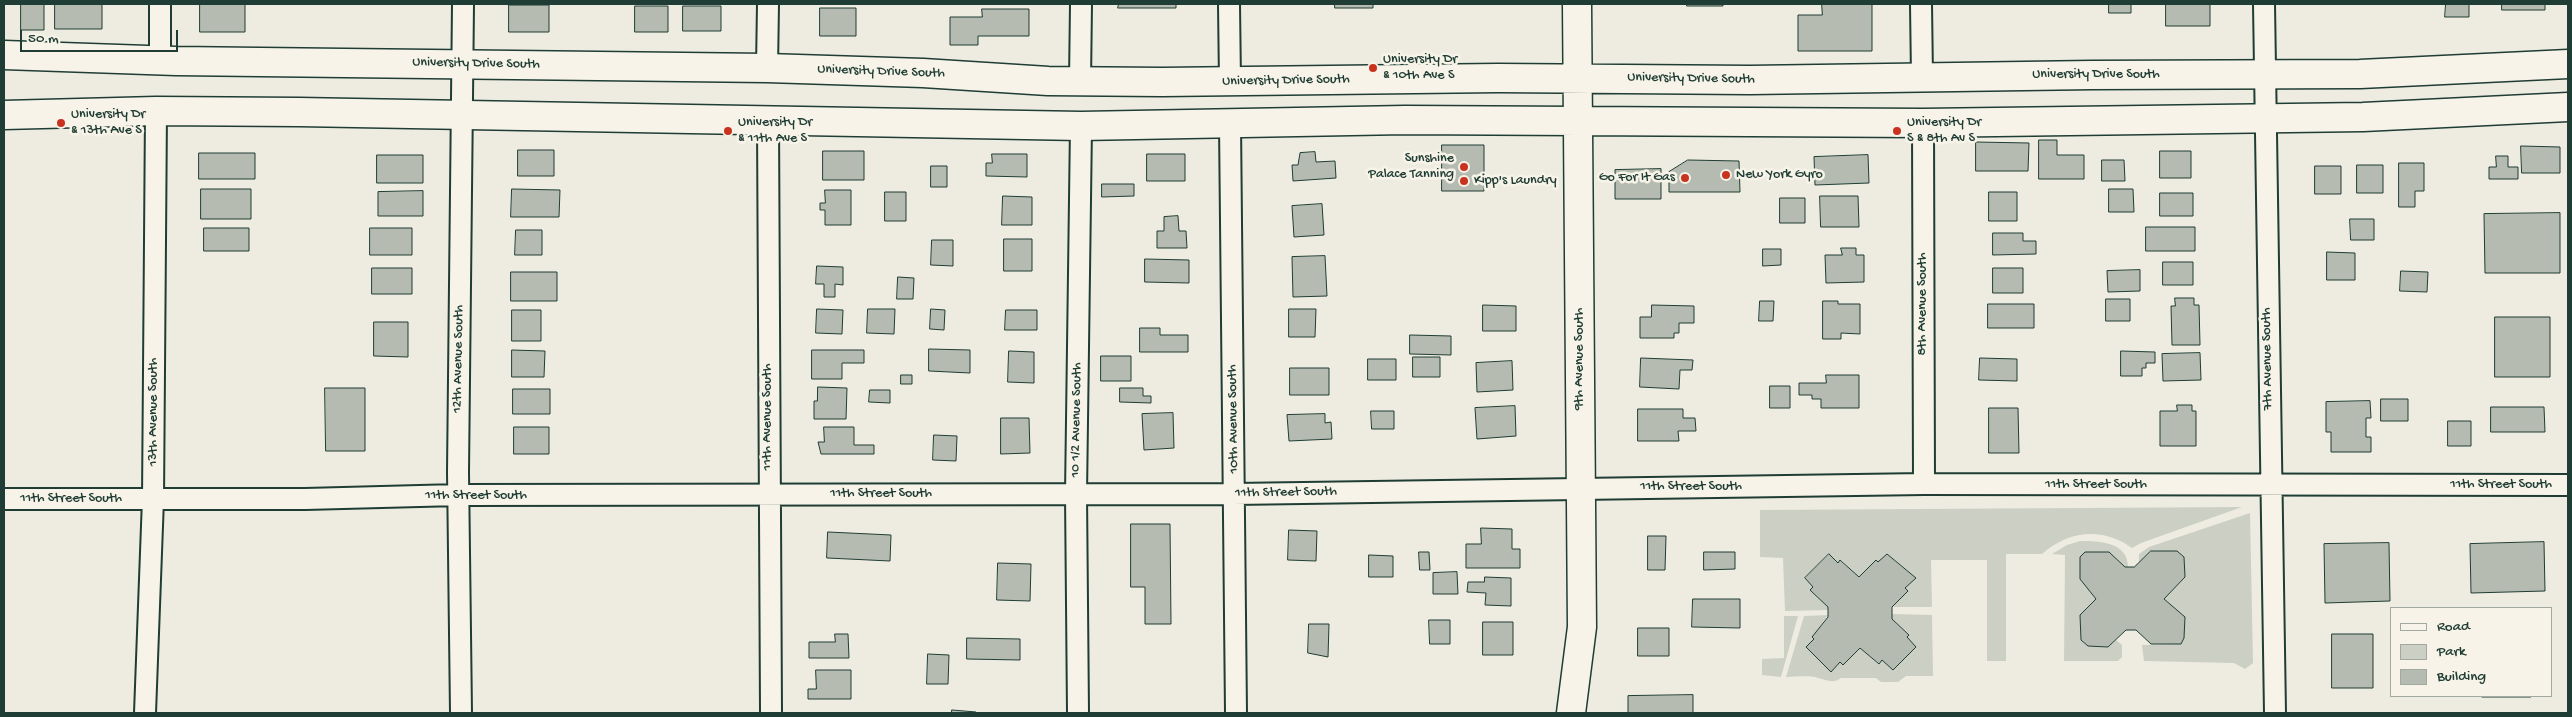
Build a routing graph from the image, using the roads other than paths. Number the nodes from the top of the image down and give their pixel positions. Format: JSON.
{"nodes":[{"id":1,"x":160,"y":4,"type":"edge"},
{"id":2,"x":463,"y":4,"type":"edge"},
{"id":3,"x":768,"y":4,"type":"edge"},
{"id":4,"x":1081,"y":4,"type":"edge"},
{"id":5,"x":1229,"y":4,"type":"edge"},
{"id":6,"x":1577,"y":4,"type":"edge"},
{"id":7,"x":1921,"y":4,"type":"edge"},
{"id":8,"x":2264,"y":4,"type":"edge"},
{"id":9,"x":4,"y":56,"type":"edge"},
{"id":10,"x":160,"y":60,"type":"junction"},
{"id":11,"x":462,"y":64,"type":"junction"},
{"id":12,"x":2568,"y":64,"type":"edge"},
{"id":13,"x":767,"y":68,"type":"junction"},
{"id":14,"x":2265,"y":74,"type":"junction"},
{"id":15,"x":1922,"y":76,"type":"junction"},
{"id":16,"x":1579,"y":78,"type":"junction"},
{"id":17,"x":1080,"y":81,"type":"junction"},
{"id":18,"x":1230,"y":82,"type":"junction"},
{"id":19,"x":2568,"y":108,"type":"edge"},
{"id":20,"x":156,"y":111,"type":"junction"},
{"id":21,"x":4,"y":115,"type":"edge"},
{"id":22,"x":462,"y":115,"type":"junction"},
{"id":23,"x":2265,"y":118,"type":"junction"},
{"id":24,"x":768,"y":120,"type":"junction"},
{"id":25,"x":1578,"y":122,"type":"junction"},
{"id":26,"x":1923,"y":123,"type":"junction"},
{"id":27,"x":1230,"y":124,"type":"junction"},
{"id":28,"x":1081,"y":126,"type":"junction"},
{"id":29,"x":1924,"y":484,"type":"junction"},
{"id":30,"x":2270,"y":485,"type":"junction"},
{"id":31,"x":2568,"y":485,"type":"edge"},
{"id":32,"x":1581,"y":488,"type":"junction"},
{"id":33,"x":1076,"y":494,"type":"junction"},
{"id":34,"x":1234,"y":494,"type":"junction"},
{"id":35,"x":458,"y":495,"type":"junction"},
{"id":36,"x":768,"y":495,"type":"junction"},
{"id":37,"x":4,"y":499,"type":"edge"},
{"id":38,"x":153,"y":499,"type":"junction"},
{"id":39,"x":145,"y":713,"type":"edge"},
{"id":40,"x":461,"y":713,"type":"edge"},
{"id":41,"x":771,"y":713,"type":"edge"},
{"id":42,"x":1078,"y":713,"type":"edge"},
{"id":43,"x":1236,"y":713,"type":"edge"},
{"id":44,"x":1572,"y":713,"type":"edge"},
{"id":45,"x":2275,"y":713,"type":"edge"}],
"edges":[{"from":1,"to":10,"type":"street"},
{"from":2,"to":11,"type":"street","name":"12th Avenue South"},
{"from":3,"to":13,"type":"street"},
{"from":4,"to":17,"type":"street"},
{"from":5,"to":18,"type":"street"},
{"from":6,"to":16,"type":"main road","name":"9th Avenue South"},
{"from":7,"to":15,"type":"street"},
{"from":8,"to":14,"type":"street","name":"7th Avenue South"},
{"from":9,"to":10,"type":"main road","name":"University Drive South"},
{"from":10,"to":11,"type":"main road","name":"University Drive South"},
{"from":11,"to":13,"type":"main road","name":"University Drive South"},
{"from":11,"to":22,"type":"street","name":"12th Avenue South"},
{"from":12,"to":14,"type":"main road","name":"University Drive South"},
{"from":13,"to":17,"type":"main road","name":"University Drive South"},
{"from":14,"to":15,"type":"main road","name":"University Drive South"},
{"from":14,"to":23,"type":"street","name":"7th Avenue South"},
{"from":15,"to":16,"type":"main road","name":"University Drive South"},
{"from":16,"to":18,"type":"main road","name":"University Drive South"},
{"from":16,"to":25,"type":"main road","name":"9th Avenue South"},
{"from":17,"to":18,"type":"main road","name":"University Drive South"},
{"from":19,"to":23,"type":"main road"},
{"from":20,"to":21,"type":"main road"},
{"from":20,"to":22,"type":"main road"},
{"from":20,"to":38,"type":"street","name":"13th Avenue South"},
{"from":22,"to":24,"type":"main road"},
{"from":22,"to":35,"type":"street","name":"12th Avenue South"},
{"from":23,"to":26,"type":"main road"},
{"from":23,"to":30,"type":"street","name":"7th Avenue South"},
{"from":24,"to":28,"type":"main road"},
{"from":24,"to":36,"type":"street","name":"11th Avenue South"},
{"from":25,"to":26,"type":"main road"},
{"from":25,"to":27,"type":"main road"},
{"from":25,"to":32,"type":"main road","name":"9th Avenue South"},
{"from":26,"to":29,"type":"street","name":"8th Avenue South"},
{"from":27,"to":28,"type":"main road"},
{"from":27,"to":34,"type":"street","name":"10th Avenue South"},
{"from":28,"to":33,"type":"street","name":"10 1/2 Avenue South"},
{"from":29,"to":30,"type":"street","name":"11th Street South"},
{"from":29,"to":32,"type":"street","name":"11th Street South"},
{"from":30,"to":31,"type":"street","name":"11th Street South"},
{"from":30,"to":45,"type":"street","name":"7th Avenue South"},
{"from":32,"to":34,"type":"street","name":"11th Street South"},
{"from":32,"to":44,"type":"main road","name":"9th Avenue South"},
{"from":33,"to":34,"type":"street","name":"11th Street South"},
{"from":33,"to":36,"type":"street","name":"11th Street South"},
{"from":33,"to":42,"type":"street","name":"10 1/2 Avenue South"},
{"from":34,"to":43,"type":"street","name":"10th Avenue South"},
{"from":35,"to":36,"type":"street","name":"11th Street South"},
{"from":35,"to":38,"type":"street","name":"11th Street South"},
{"from":35,"to":40,"type":"street","name":"12th Avenue South"},
{"from":36,"to":41,"type":"street","name":"11th Avenue South"},
{"from":37,"to":38,"type":"street","name":"11th Street South"},
{"from":38,"to":39,"type":"street","name":"13th Avenue South"}]}
